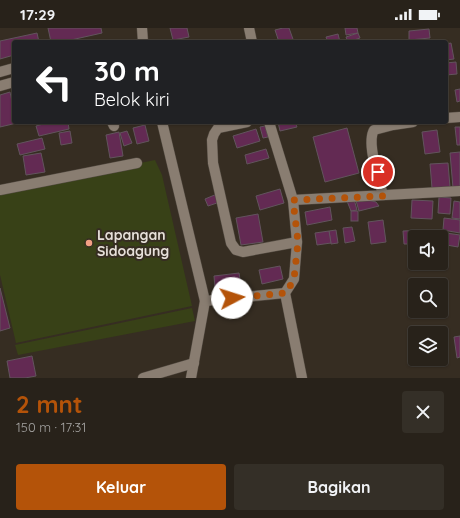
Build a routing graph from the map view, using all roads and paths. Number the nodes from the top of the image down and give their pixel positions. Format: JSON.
{"nodes":[{"id":1,"x":142,"y":28,"type":"edge"},
{"id":2,"x":249,"y":28,"type":"edge"},
{"id":3,"x":143,"y":40,"type":"edge"},
{"id":4,"x":252,"y":40,"type":"edge"},
{"id":5,"x":12,"y":69,"type":"edge"},
{"id":6,"x":0,"y":72,"type":"edge"},
{"id":7,"x":12,"y":83,"type":"edge"},
{"id":8,"x":0,"y":86,"type":"edge"},
{"id":9,"x":460,"y":117,"type":"edge"},
{"id":10,"x":448,"y":118,"type":"edge"},
{"id":11,"x":162,"y":124,"type":"edge"},
{"id":12,"x":237,"y":124,"type":"edge"},
{"id":13,"x":271,"y":124,"type":"edge"},
{"id":14,"x":400,"y":124,"type":"edge"},
{"id":15,"x":137,"y":163,"type":"dead end"},
{"id":16,"x":0,"y":190,"type":"edge"},
{"id":17,"x":460,"y":191,"type":"edge"},
{"id":18,"x":383,"y":196,"type":"junction"},
{"id":19,"x":293,"y":200,"type":"junction"},
{"id":20,"x":298,"y":242,"type":"junction"},
{"id":21,"x":286,"y":293,"type":"junction"},
{"id":22,"x":205,"y":301,"type":"junction"},
{"id":23,"x":194,"y":363,"type":"junction"},
{"id":24,"x":143,"y":378,"type":"edge"},
{"id":25,"x":191,"y":378,"type":"edge"},
{"id":26,"x":302,"y":378,"type":"edge"}],
"edges":[{"from":1,"to":3,"type":"street"},
{"from":2,"to":4,"type":"street"},
{"from":5,"to":6,"type":"street"},
{"from":7,"to":8,"type":"street"},
{"from":9,"to":10,"type":"street"},
{"from":11,"to":22,"type":"street"},
{"from":12,"to":20,"type":"street"},
{"from":13,"to":19,"type":"street"},
{"from":14,"to":18,"type":"street"},
{"from":15,"to":16,"type":"street"},
{"from":17,"to":18,"type":"street"},
{"from":18,"to":19,"type":"street"},
{"from":19,"to":20,"type":"street"},
{"from":20,"to":21,"type":"street"},
{"from":21,"to":22,"type":"street"},
{"from":21,"to":26,"type":"street"},
{"from":22,"to":23,"type":"street"},
{"from":23,"to":24,"type":"street"},
{"from":23,"to":25,"type":"street"}]}
